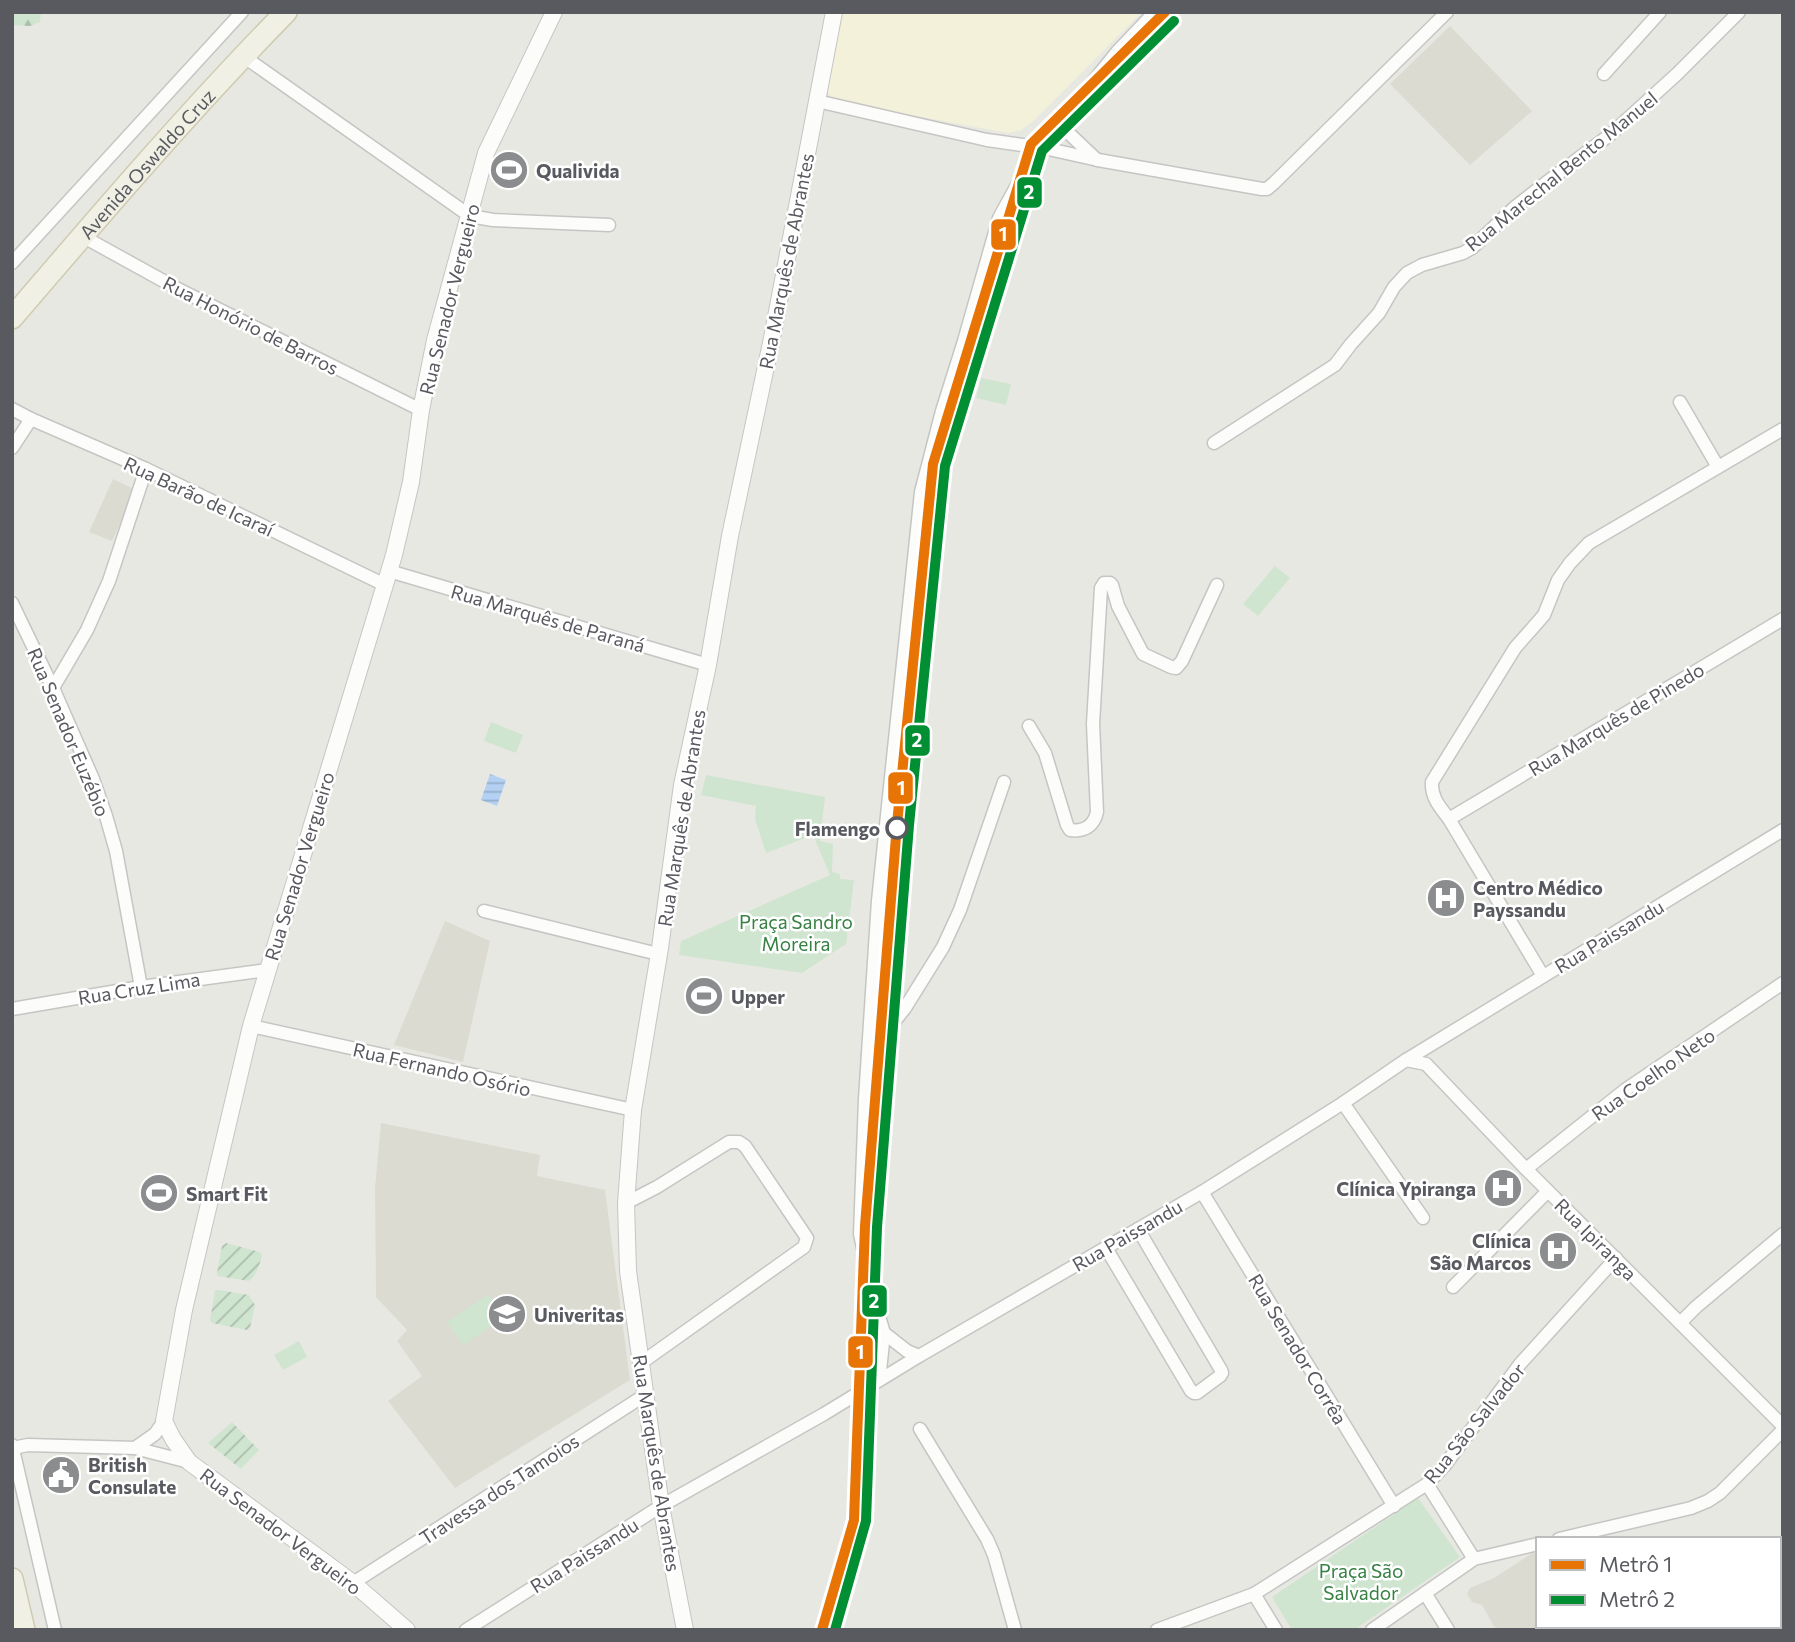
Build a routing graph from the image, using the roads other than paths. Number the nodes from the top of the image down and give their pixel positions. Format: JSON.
{"nodes":[{"id":1,"x":242,"y":12,"type":"edge"},
{"id":2,"x":286,"y":12,"type":"edge"},
{"id":3,"x":554,"y":12,"type":"edge"},
{"id":4,"x":834,"y":12,"type":"edge"},
{"id":5,"x":1155,"y":12,"type":"edge"},
{"id":6,"x":1447,"y":12,"type":"edge"},
{"id":7,"x":1660,"y":12,"type":"edge"},
{"id":8,"x":1739,"y":12,"type":"edge"},
{"id":9,"x":243,"y":56,"type":"junction"},
{"id":10,"x":1604,"y":74,"type":"dead end"},
{"id":11,"x":817,"y":101,"type":"junction"},
{"id":12,"x":1059,"y":124,"type":"junction"},
{"id":13,"x":1044,"y":148,"type":"junction"},
{"id":14,"x":1098,"y":160,"type":"junction"},
{"id":15,"x":470,"y":216,"type":"junction"},
{"id":16,"x":609,"y":225,"type":"dead end"},
{"id":17,"x":82,"y":236,"type":"junction"},
{"id":18,"x":12,"y":263,"type":"edge"},
{"id":19,"x":12,"y":317,"type":"edge"},
{"id":20,"x":1680,"y":402,"type":"dead end"},
{"id":21,"x":12,"y":409,"type":"edge"},
{"id":22,"x":421,"y":410,"type":"junction"},
{"id":23,"x":31,"y":419,"type":"junction"},
{"id":24,"x":1783,"y":429,"type":"edge"},
{"id":25,"x":1214,"y":443,"type":"dead end"},
{"id":26,"x":12,"y":448,"type":"edge"},
{"id":27,"x":1718,"y":467,"type":"junction"},
{"id":28,"x":146,"y":469,"type":"junction"},
{"id":29,"x":387,"y":578,"type":"junction"},
{"id":30,"x":1217,"y":585,"type":"dead end"},
{"id":31,"x":12,"y":603,"type":"edge"},
{"id":32,"x":1783,"y":619,"type":"edge"},
{"id":33,"x":708,"y":665,"type":"junction"},
{"id":34,"x":53,"y":688,"type":"junction"},
{"id":35,"x":1029,"y":726,"type":"dead end"},
{"id":36,"x":1004,"y":782,"type":"dead end"},
{"id":37,"x":1449,"y":819,"type":"junction"},
{"id":38,"x":1783,"y":830,"type":"edge"},
{"id":39,"x":484,"y":911,"type":"dead end"},
{"id":40,"x":659,"y":954,"type":"junction"},
{"id":41,"x":267,"y":970,"type":"junction"},
{"id":42,"x":1543,"y":976,"type":"junction"},
{"id":43,"x":1783,"y":983,"type":"edge"},
{"id":44,"x":141,"y":987,"type":"junction"},
{"id":45,"x":12,"y":1009,"type":"edge"},
{"id":46,"x":251,"y":1026,"type":"junction"},
{"id":47,"x":1429,"y":1046,"type":"junction"},
{"id":48,"x":868,"y":1056,"type":"junction"},
{"id":49,"x":1406,"y":1060,"type":"junction"},
{"id":50,"x":1426,"y":1064,"type":"junction"},
{"id":51,"x":1343,"y":1103,"type":"junction"},
{"id":52,"x":634,"y":1110,"type":"junction"},
{"id":53,"x":1526,"y":1169,"type":"junction"},
{"id":54,"x":1548,"y":1191,"type":"junction"},
{"id":55,"x":1202,"y":1192,"type":"junction"},
{"id":56,"x":626,"y":1203,"type":"junction"},
{"id":57,"x":1423,"y":1218,"type":"dead end"},
{"id":58,"x":1138,"y":1229,"type":"junction"},
{"id":59,"x":1783,"y":1234,"type":"edge"},
{"id":60,"x":1106,"y":1248,"type":"junction"},
{"id":61,"x":1616,"y":1258,"type":"junction"},
{"id":62,"x":1453,"y":1287,"type":"dead end"},
{"id":63,"x":1680,"y":1323,"type":"junction"},
{"id":64,"x":884,"y":1333,"type":"junction"},
{"id":65,"x":919,"y":1356,"type":"junction"},
{"id":66,"x":640,"y":1363,"type":"junction"},
{"id":67,"x":879,"y":1380,"type":"junction"},
{"id":68,"x":645,"y":1395,"type":"junction"},
{"id":69,"x":164,"y":1421,"type":"junction"},
{"id":70,"x":1783,"y":1428,"type":"edge"},
{"id":71,"x":920,"y":1429,"type":"dead end"},
{"id":72,"x":13,"y":1446,"type":"edge"},
{"id":73,"x":135,"y":1448,"type":"junction"},
{"id":74,"x":189,"y":1462,"type":"junction"},
{"id":75,"x":1427,"y":1484,"type":"junction"},
{"id":76,"x":1394,"y":1506,"type":"junction"},
{"id":77,"x":661,"y":1507,"type":"junction"},
{"id":78,"x":1567,"y":1537,"type":"edge"},
{"id":79,"x":1536,"y":1544,"type":"edge"},
{"id":80,"x":1474,"y":1559,"type":"junction"},
{"id":81,"x":12,"y":1578,"type":"edge"},
{"id":82,"x":353,"y":1583,"type":"junction"},
{"id":83,"x":1425,"y":1593,"type":"junction"},
{"id":84,"x":1254,"y":1594,"type":"junction"},
{"id":85,"x":24,"y":1630,"type":"edge"},
{"id":86,"x":54,"y":1630,"type":"edge"},
{"id":87,"x":407,"y":1630,"type":"edge"},
{"id":88,"x":466,"y":1630,"type":"edge"},
{"id":89,"x":685,"y":1630,"type":"edge"},
{"id":90,"x":1015,"y":1630,"type":"edge"},
{"id":91,"x":1157,"y":1630,"type":"edge"},
{"id":92,"x":1276,"y":1630,"type":"edge"},
{"id":93,"x":1372,"y":1630,"type":"edge"},
{"id":94,"x":1448,"y":1630,"type":"edge"}],
"edges":[{"from":1,"to":18,"type":"street","name":"Avenida Oswaldo Cruz"},
{"from":2,"to":9,"type":"main road","name":"Avenida Oswaldo Cruz"},
{"from":3,"to":15,"type":"street","name":"Rua Senador Vergueiro"},
{"from":4,"to":11,"type":"street","name":"Rua Marquês de Abrantes"},
{"from":5,"to":12,"type":"street"},
{"from":6,"to":14,"type":"street"},
{"from":7,"to":10,"type":"street"},
{"from":8,"to":25,"type":"street","name":"Rua Marechal Bento Manuel"},
{"from":9,"to":15,"type":"street"},
{"from":9,"to":17,"type":"main road","name":"Avenida Oswaldo Cruz"},
{"from":11,"to":13,"type":"street"},
{"from":11,"to":33,"type":"street","name":"Rua Marquês de Abrantes"},
{"from":12,"to":13,"type":"street"},
{"from":12,"to":14,"type":"street"},
{"from":13,"to":14,"type":"street"},
{"from":13,"to":48,"type":"street"},
{"from":15,"to":16,"type":"street"},
{"from":15,"to":22,"type":"street","name":"Rua Senador Vergueiro"},
{"from":17,"to":19,"type":"main road","name":"Avenida Oswaldo Cruz"},
{"from":17,"to":22,"type":"street","name":"Rua Honório de Barros"},
{"from":20,"to":27,"type":"street"},
{"from":21,"to":23,"type":"street","name":"Rua Barão de Icaraí"},
{"from":22,"to":29,"type":"street","name":"Rua Senador Vergueiro"},
{"from":23,"to":26,"type":"street"},
{"from":23,"to":28,"type":"street","name":"Rua Barão de Icaraí"},
{"from":24,"to":27,"type":"street"},
{"from":27,"to":37,"type":"street"},
{"from":28,"to":29,"type":"street","name":"Rua Barão de Icaraí"},
{"from":28,"to":34,"type":"street"},
{"from":29,"to":33,"type":"street","name":"Rua Marquês de Paraná"},
{"from":29,"to":41,"type":"street","name":"Rua Senador Vergueiro"},
{"from":30,"to":35,"type":"street"},
{"from":31,"to":34,"type":"street","name":"Rua Senador Euzébio"},
{"from":32,"to":37,"type":"street","name":"Rua Marquês de Pinedo"},
{"from":33,"to":40,"type":"street","name":"Rua Marquês de Abrantes"},
{"from":34,"to":44,"type":"street","name":"Rua Senador Euzébio"},
{"from":36,"to":48,"type":"street"},
{"from":37,"to":42,"type":"street"},
{"from":38,"to":42,"type":"street","name":"Rua Paissandu"},
{"from":39,"to":40,"type":"street"},
{"from":40,"to":52,"type":"street","name":"Rua Marquês de Abrantes"},
{"from":41,"to":44,"type":"street","name":"Rua Cruz Lima"},
{"from":41,"to":46,"type":"street","name":"Rua Senador Vergueiro"},
{"from":42,"to":47,"type":"street","name":"Rua Paissandu"},
{"from":43,"to":53,"type":"street","name":"Rua Coelho Neto"},
{"from":44,"to":45,"type":"street","name":"Rua Cruz Lima"},
{"from":46,"to":52,"type":"street","name":"Rua Fernando Osório"},
{"from":46,"to":69,"type":"street","name":"Rua Senador Vergueiro"},
{"from":47,"to":49,"type":"street","name":"Rua Paissandu"},
{"from":47,"to":50,"type":"street"},
{"from":48,"to":64,"type":"street"},
{"from":49,"to":50,"type":"street"},
{"from":49,"to":51,"type":"street","name":"Rua Paissandu"},
{"from":50,"to":53,"type":"street","name":"Rua Ipiranga"},
{"from":51,"to":55,"type":"street","name":"Rua Paissandu"},
{"from":51,"to":57,"type":"street"},
{"from":52,"to":56,"type":"street","name":"Rua Marquês de Abrantes"},
{"from":53,"to":54,"type":"street","name":"Rua Ipiranga"},
{"from":54,"to":61,"type":"street","name":"Rua Ipiranga"},
{"from":54,"to":62,"type":"street"},
{"from":55,"to":58,"type":"street","name":"Rua Paissandu"},
{"from":55,"to":76,"type":"street","name":"Rua Senador Corrêa"},
{"from":56,"to":66,"type":"street","name":"Rua Marquês de Abrantes"},
{"from":56,"to":66,"type":"street"},
{"from":58,"to":60,"type":"street","name":"Rua Paissandu"},
{"from":58,"to":60,"type":"street"},
{"from":59,"to":63,"type":"street"},
{"from":60,"to":65,"type":"street","name":"Rua Paissandu"},
{"from":61,"to":63,"type":"street","name":"Rua Ipiranga"},
{"from":61,"to":75,"type":"street","name":"Rua São Salvador"},
{"from":63,"to":70,"type":"street","name":"Rua Ipiranga"},
{"from":64,"to":65,"type":"street"},
{"from":64,"to":67,"type":"street"},
{"from":65,"to":67,"type":"street","name":"Rua Paissandu"},
{"from":66,"to":68,"type":"street","name":"Rua Marquês de Abrantes"},
{"from":67,"to":77,"type":"street","name":"Rua Paissandu"},
{"from":68,"to":77,"type":"street","name":"Rua Marquês de Abrantes"},
{"from":68,"to":82,"type":"street","name":"Travessa dos Tamoios"},
{"from":69,"to":73,"type":"street"},
{"from":69,"to":74,"type":"street","name":"Rua Senador Vergueiro"},
{"from":70,"to":78,"type":"street"},
{"from":71,"to":90,"type":"street"},
{"from":72,"to":73,"type":"street"},
{"from":72,"to":86,"type":"street"},
{"from":73,"to":74,"type":"street"},
{"from":74,"to":82,"type":"street","name":"Rua Senador Vergueiro"},
{"from":75,"to":76,"type":"street","name":"Rua São Salvador"},
{"from":75,"to":80,"type":"street"},
{"from":76,"to":84,"type":"street","name":"Rua São Salvador"},
{"from":77,"to":88,"type":"street","name":"Rua Paissandu"},
{"from":77,"to":89,"type":"street","name":"Rua Marquês de Abrantes"},
{"from":79,"to":80,"type":"street"},
{"from":80,"to":83,"type":"street"},
{"from":81,"to":85,"type":"main road"},
{"from":82,"to":87,"type":"street","name":"Rua Senador Vergueiro"},
{"from":83,"to":93,"type":"street"},
{"from":83,"to":94,"type":"street"},
{"from":84,"to":91,"type":"street","name":"Rua São Salvador"},
{"from":84,"to":92,"type":"street"}]}
